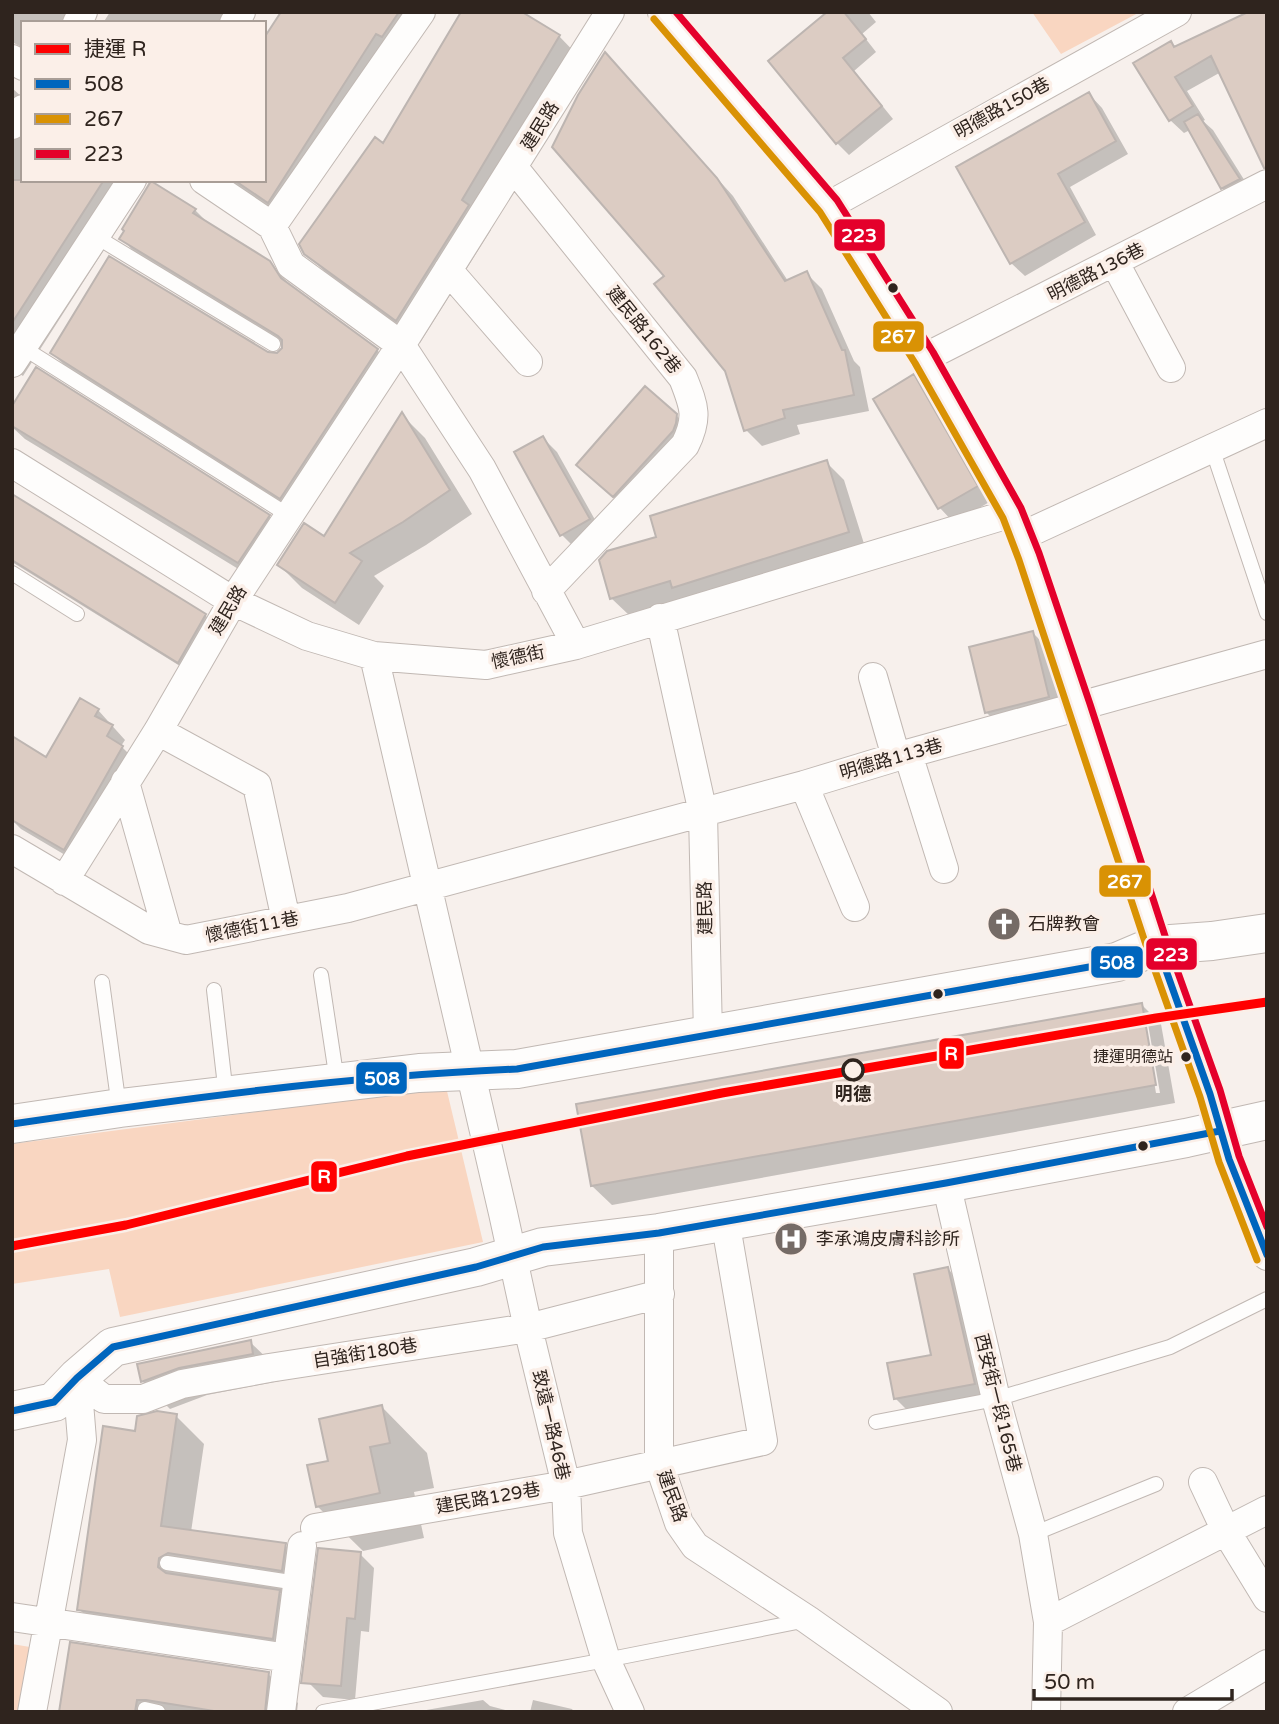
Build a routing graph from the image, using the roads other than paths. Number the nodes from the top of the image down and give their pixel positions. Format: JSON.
{"nodes":[{"id":1,"x":421,"y":12,"type":"edge"},
{"id":2,"x":610,"y":12,"type":"edge"},
{"id":3,"x":662,"y":12,"type":"edge"},
{"id":4,"x":1177,"y":12,"type":"edge"},
{"id":5,"x":514,"y":168,"type":"junction"},
{"id":6,"x":131,"y":182,"type":"edge"},
{"id":7,"x":207,"y":182,"type":"edge"},
{"id":8,"x":1267,"y":184,"type":"edge"},
{"id":9,"x":828,"y":205,"type":"junction"},
{"id":10,"x":272,"y":226,"type":"junction"},
{"id":11,"x":95,"y":236,"type":"junction"},
{"id":12,"x":1115,"y":263,"type":"junction"},
{"id":13,"x":449,"y":270,"type":"junction"},
{"id":14,"x":273,"y":344,"type":"dead end"},
{"id":15,"x":401,"y":345,"type":"junction"},
{"id":16,"x":17,"y":355,"type":"edge"},
{"id":17,"x":924,"y":358,"type":"junction"},
{"id":18,"x":528,"y":362,"type":"dead end"},
{"id":19,"x":1171,"y":368,"type":"dead end"},
{"id":20,"x":1267,"y":423,"type":"edge"},
{"id":21,"x":1212,"y":448,"type":"junction"},
{"id":22,"x":12,"y":463,"type":"edge"},
{"id":23,"x":288,"y":515,"type":"junction"},
{"id":24,"x":1017,"y":524,"type":"junction"},
{"id":25,"x":12,"y":573,"type":"edge"},
{"id":26,"x":546,"y":591,"type":"junction"},
{"id":27,"x":233,"y":601,"type":"junction"},
{"id":28,"x":1267,"y":613,"type":"edge"},
{"id":29,"x":76,"y":614,"type":"dead end"},
{"id":30,"x":660,"y":618,"type":"junction"},
{"id":31,"x":576,"y":645,"type":"junction"},
{"id":32,"x":1267,"y":654,"type":"edge"},
{"id":33,"x":374,"y":656,"type":"junction"},
{"id":34,"x":873,"y":677,"type":"dead end"},
{"id":35,"x":1080,"y":707,"type":"junction"},
{"id":36,"x":158,"y":731,"type":"junction"},
{"id":37,"x":902,"y":755,"type":"junction"},
{"id":38,"x":125,"y":782,"type":"junction"},
{"id":39,"x":804,"y":785,"type":"junction"},
{"id":40,"x":703,"y":813,"type":"junction"},
{"id":41,"x":12,"y":849,"type":"edge"},
{"id":42,"x":944,"y":869,"type":"dead end"},
{"id":43,"x":64,"y":881,"type":"junction"},
{"id":44,"x":428,"y":886,"type":"junction"},
{"id":45,"x":855,"y":907,"type":"dead end"},
{"id":46,"x":286,"y":920,"type":"junction"},
{"id":47,"x":1267,"y":933,"type":"edge"},
{"id":48,"x":168,"y":935,"type":"junction"},
{"id":49,"x":1157,"y":945,"type":"junction"},
{"id":50,"x":321,"y":975,"type":"dead end"},
{"id":51,"x":102,"y":982,"type":"dead end"},
{"id":52,"x":214,"y":990,"type":"dead end"},
{"id":53,"x":708,"y":1035,"type":"junction"},
{"id":54,"x":470,"y":1071,"type":"junction"},
{"id":55,"x":337,"y":1083,"type":"junction"},
{"id":56,"x":227,"y":1096,"type":"junction"},
{"id":57,"x":120,"y":1108,"type":"junction"},
{"id":58,"x":1267,"y":1120,"type":"edge"},
{"id":59,"x":12,"y":1125,"type":"edge"},
{"id":60,"x":1220,"y":1131,"type":"junction"},
{"id":61,"x":946,"y":1184,"type":"junction"},
{"id":62,"x":725,"y":1220,"type":"junction"},
{"id":63,"x":659,"y":1233,"type":"junction"},
{"id":64,"x":512,"y":1256,"type":"junction"},
{"id":65,"x":1267,"y":1256,"type":"edge"},
{"id":66,"x":660,"y":1294,"type":"junction"},
{"id":67,"x":1267,"y":1299,"type":"edge"},
{"id":68,"x":527,"y":1328,"type":"junction"},
{"id":69,"x":77,"y":1378,"type":"junction"},
{"id":70,"x":996,"y":1399,"type":"junction"},
{"id":71,"x":12,"y":1411,"type":"edge"},
{"id":72,"x":876,"y":1422,"type":"dead end"},
{"id":73,"x":659,"y":1464,"type":"junction"},
{"id":74,"x":1203,"y":1482,"type":"dead end"},
{"id":75,"x":1156,"y":1484,"type":"dead end"},
{"id":76,"x":566,"y":1485,"type":"junction"},
{"id":77,"x":1267,"y":1510,"type":"edge"},
{"id":78,"x":1226,"y":1531,"type":"junction"},
{"id":79,"x":1033,"y":1534,"type":"junction"},
{"id":80,"x":167,"y":1563,"type":"dead end"},
{"id":81,"x":297,"y":1583,"type":"junction"},
{"id":82,"x":1267,"y":1598,"type":"edge"},
{"id":83,"x":12,"y":1617,"type":"edge"},
{"id":84,"x":808,"y":1620,"type":"junction"},
{"id":85,"x":47,"y":1622,"type":"junction"},
{"id":86,"x":1048,"y":1622,"type":"junction"},
{"id":87,"x":288,"y":1658,"type":"junction"},
{"id":88,"x":606,"y":1660,"type":"junction"},
{"id":89,"x":1267,"y":1664,"type":"edge"},
{"id":90,"x":32,"y":1712,"type":"edge"},
{"id":91,"x":281,"y":1712,"type":"edge"},
{"id":92,"x":323,"y":1712,"type":"edge"},
{"id":93,"x":630,"y":1712,"type":"edge"},
{"id":94,"x":938,"y":1712,"type":"edge"},
{"id":95,"x":1046,"y":1712,"type":"edge"},
{"id":96,"x":1187,"y":1712,"type":"edge"}],
"edges":[{"from":1,"to":10,"type":"street"},
{"from":2,"to":5,"type":"street","name":"建民路"},
{"from":3,"to":9,"type":"street"},
{"from":4,"to":9,"type":"street","name":"明德路150巷"},
{"from":5,"to":13,"type":"street","name":"建民路"},
{"from":5,"to":26,"type":"street","name":"建民路162巷"},
{"from":6,"to":11,"type":"street"},
{"from":7,"to":10,"type":"street"},
{"from":8,"to":12,"type":"street","name":"明德路136巷"},
{"from":9,"to":17,"type":"street"},
{"from":10,"to":15,"type":"street"},
{"from":11,"to":14,"type":"lane"},
{"from":11,"to":16,"type":"street"},
{"from":12,"to":17,"type":"street","name":"明德路136巷"},
{"from":12,"to":19,"type":"street"},
{"from":13,"to":15,"type":"street","name":"建民路"},
{"from":13,"to":18,"type":"street"},
{"from":15,"to":23,"type":"street","name":"建民路"},
{"from":15,"to":26,"type":"street"},
{"from":16,"to":23,"type":"lane"},
{"from":17,"to":24,"type":"street"},
{"from":20,"to":21,"type":"street","name":"懷德街"},
{"from":21,"to":24,"type":"street","name":"懷德街"},
{"from":21,"to":28,"type":"lane"},
{"from":22,"to":27,"type":"street","name":"懷德街"},
{"from":23,"to":27,"type":"street","name":"建民路"},
{"from":24,"to":30,"type":"street","name":"懷德街"},
{"from":24,"to":35,"type":"street"},
{"from":25,"to":29,"type":"lane"},
{"from":26,"to":31,"type":"street"},
{"from":27,"to":33,"type":"street","name":"懷德街"},
{"from":27,"to":36,"type":"street","name":"建民路"},
{"from":30,"to":31,"type":"street","name":"懷德街"},
{"from":30,"to":40,"type":"street","name":"建民路"},
{"from":31,"to":33,"type":"street","name":"懷德街"},
{"from":32,"to":35,"type":"street","name":"明德路113巷"},
{"from":33,"to":44,"type":"street","name":"致遠一路46巷"},
{"from":34,"to":37,"type":"street"},
{"from":35,"to":37,"type":"street","name":"明德路113巷"},
{"from":35,"to":49,"type":"street"},
{"from":36,"to":38,"type":"street","name":"建民路"},
{"from":36,"to":46,"type":"street"},
{"from":37,"to":39,"type":"street","name":"明德路113巷"},
{"from":37,"to":42,"type":"street"},
{"from":38,"to":43,"type":"street","name":"建民路"},
{"from":38,"to":48,"type":"street"},
{"from":39,"to":40,"type":"street","name":"明德路113巷"},
{"from":39,"to":45,"type":"street"},
{"from":40,"to":44,"type":"street","name":"懷德街11巷"},
{"from":40,"to":53,"type":"street","name":"建民路"},
{"from":41,"to":43,"type":"street","name":"懷德街11巷"},
{"from":43,"to":48,"type":"street","name":"懷德街11巷"},
{"from":44,"to":46,"type":"street","name":"懷德街11巷"},
{"from":44,"to":54,"type":"street","name":"致遠一路46巷"},
{"from":46,"to":48,"type":"street","name":"懷德街11巷"},
{"from":47,"to":49,"type":"street"},
{"from":49,"to":53,"type":"street"},
{"from":49,"to":60,"type":"street"},
{"from":50,"to":55,"type":"lane"},
{"from":51,"to":57,"type":"lane"},
{"from":52,"to":56,"type":"lane"},
{"from":53,"to":54,"type":"street"},
{"from":54,"to":55,"type":"street"},
{"from":54,"to":64,"type":"street","name":"致遠一路46巷"},
{"from":55,"to":56,"type":"street"},
{"from":56,"to":57,"type":"street"},
{"from":57,"to":59,"type":"street"},
{"from":58,"to":60,"type":"street"},
{"from":60,"to":61,"type":"street"},
{"from":60,"to":65,"type":"street"},
{"from":61,"to":62,"type":"street"},
{"from":61,"to":70,"type":"street","name":"西安街一段165巷"},
{"from":62,"to":63,"type":"street"},
{"from":62,"to":73,"type":"street","name":"建民路129巷"},
{"from":63,"to":64,"type":"street"},
{"from":63,"to":66,"type":"street","name":"建民路"},
{"from":64,"to":68,"type":"street","name":"致遠一路46巷"},
{"from":64,"to":69,"type":"street"},
{"from":66,"to":68,"type":"street","name":"自強街180巷"},
{"from":66,"to":73,"type":"street","name":"建民路"},
{"from":67,"to":70,"type":"lane"},
{"from":68,"to":69,"type":"street","name":"自強街180巷"},
{"from":68,"to":76,"type":"street","name":"致遠一路46巷"},
{"from":69,"to":71,"type":"street"},
{"from":69,"to":85,"type":"street"},
{"from":70,"to":72,"type":"lane"},
{"from":70,"to":79,"type":"street","name":"西安街一段165巷"},
{"from":73,"to":76,"type":"street","name":"建民路129巷"},
{"from":73,"to":84,"type":"street","name":"建民路"},
{"from":74,"to":78,"type":"street"},
{"from":75,"to":79,"type":"lane"},
{"from":76,"to":81,"type":"street","name":"建民路129巷"},
{"from":76,"to":88,"type":"street","name":"致遠一路46巷"},
{"from":77,"to":78,"type":"street"},
{"from":78,"to":82,"type":"street"},
{"from":78,"to":86,"type":"street"},
{"from":79,"to":86,"type":"street","name":"西安街一段165巷"},
{"from":80,"to":81,"type":"lane"},
{"from":81,"to":87,"type":"street"},
{"from":83,"to":85,"type":"street"},
{"from":84,"to":88,"type":"lane"},
{"from":84,"to":94,"type":"street","name":"建民路"},
{"from":85,"to":87,"type":"street"},
{"from":85,"to":90,"type":"street"},
{"from":86,"to":95,"type":"street","name":"西安街一段165巷"},
{"from":87,"to":91,"type":"street"},
{"from":88,"to":92,"type":"lane"},
{"from":88,"to":93,"type":"street","name":"致遠一路46巷"},
{"from":89,"to":96,"type":"street"}]}
